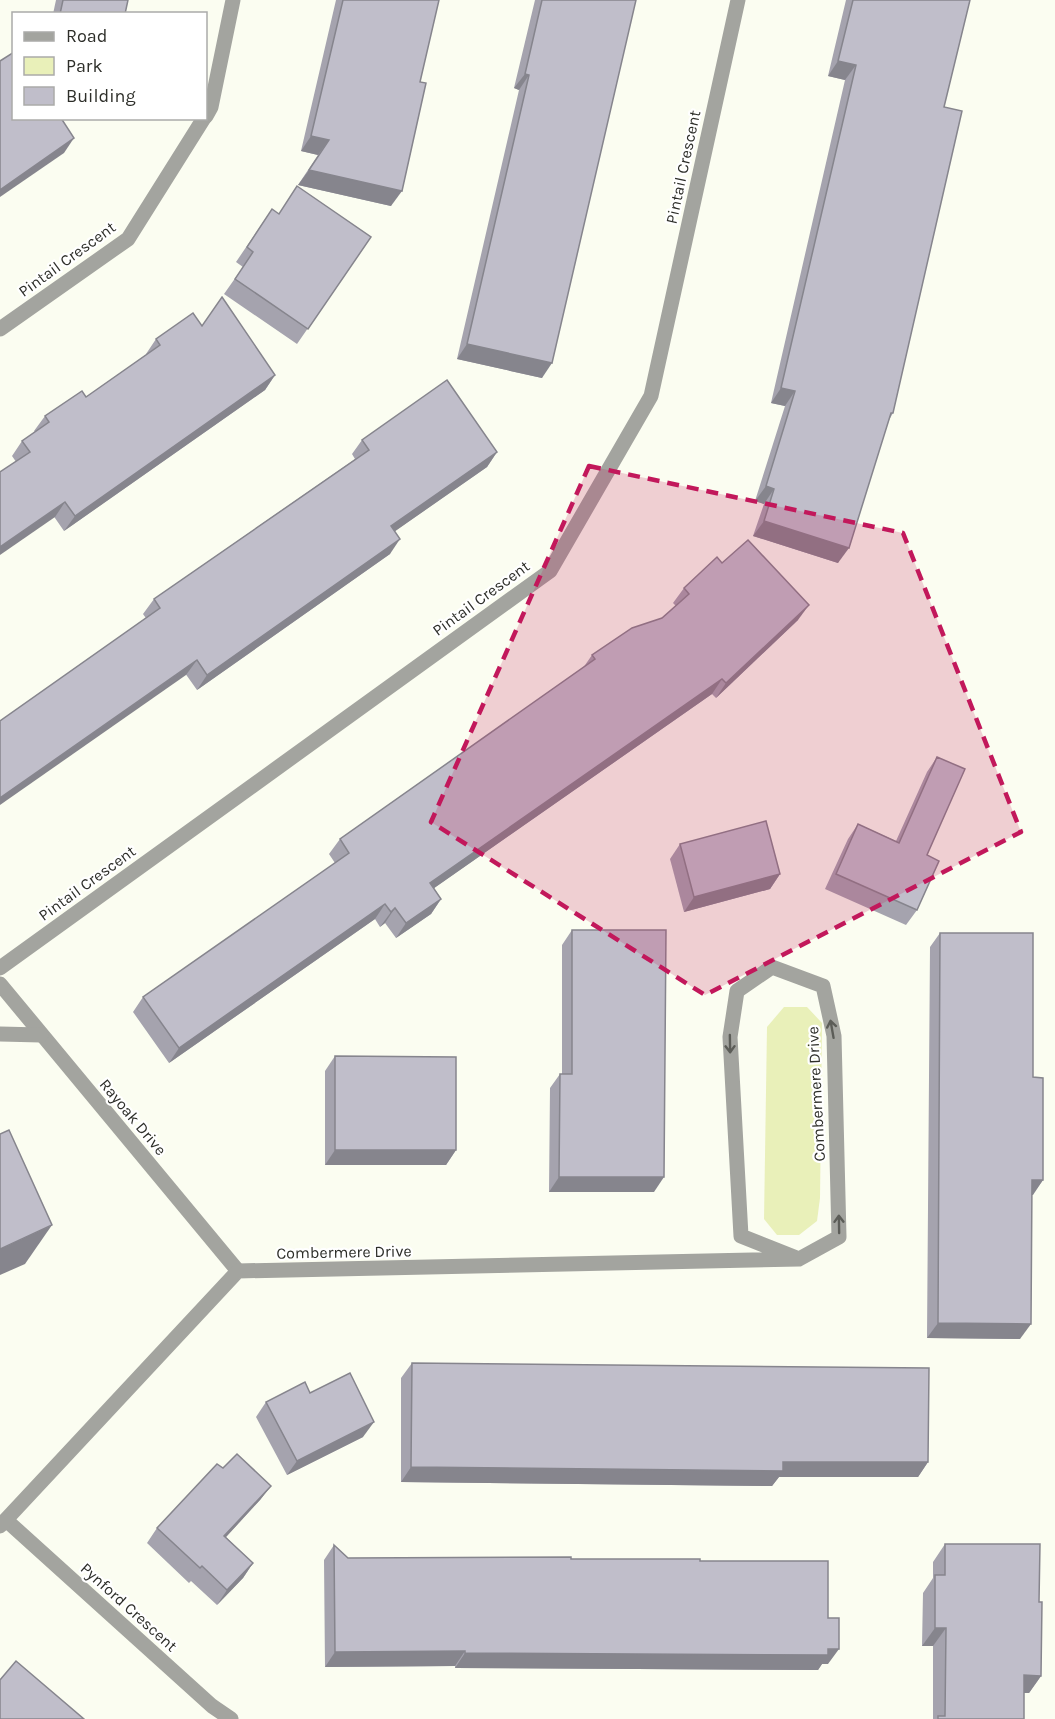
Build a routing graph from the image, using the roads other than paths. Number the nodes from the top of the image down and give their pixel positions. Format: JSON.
{"nodes":[{"id":1,"x":233,"y":0,"type":"edge"},
{"id":2,"x":738,"y":0,"type":"edge"},
{"id":3,"x":207,"y":114,"type":"edge"},
{"id":4,"x":203,"y":120,"type":"edge"},
{"id":5,"x":0,"y":329,"type":"edge"},
{"id":6,"x":0,"y":968,"type":"edge"},
{"id":7,"x":0,"y":984,"type":"edge"},
{"id":8,"x":0,"y":1034,"type":"edge"},
{"id":9,"x":41,"y":1035,"type":"junction"},
{"id":10,"x":799,"y":1259,"type":"junction"},
{"id":11,"x":237,"y":1271,"type":"junction"},
{"id":12,"x":3,"y":1523,"type":"edge"},
{"id":13,"x":231,"y":1719,"type":"edge"}],
"edges":[{"from":1,"to":3,"type":"street","name":"Pintail Crescent"},
{"from":2,"to":6,"type":"street","name":"Pintail Crescent"},
{"from":4,"to":5,"type":"street","name":"Pintail Crescent"},
{"from":7,"to":9,"type":"street","name":"Rayoak Drive"},
{"from":8,"to":9,"type":"street"},
{"from":9,"to":11,"type":"street","name":"Rayoak Drive"},
{"from":10,"to":10,"type":"street","name":"Combermere Drive","one_way":true},
{"from":10,"to":11,"type":"street","name":"Combermere Drive"},
{"from":11,"to":12,"type":"street"},
{"from":12,"to":13,"type":"street","name":"Pynford Crescent"}]}
